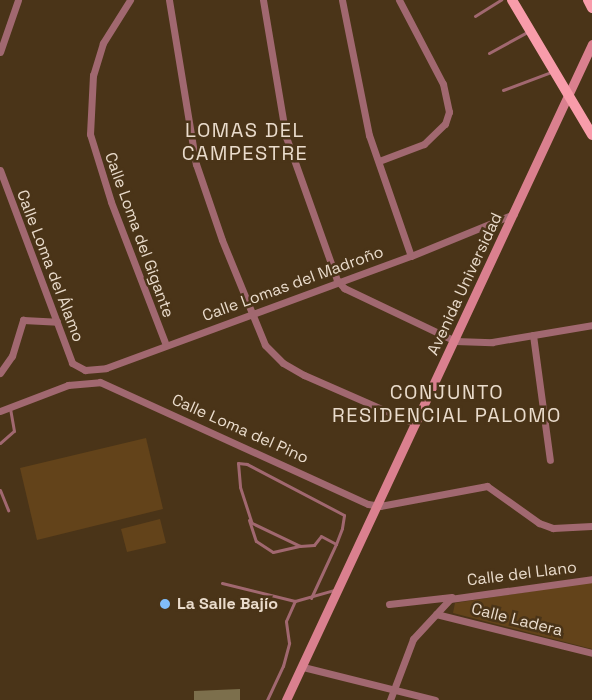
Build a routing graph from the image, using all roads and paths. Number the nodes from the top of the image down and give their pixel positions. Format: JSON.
{"nodes":[{"id":1,"x":18,"y":0,"type":"edge"},
{"id":2,"x":130,"y":0,"type":"edge"},
{"id":3,"x":169,"y":0,"type":"edge"},
{"id":4,"x":262,"y":0,"type":"edge"},
{"id":5,"x":342,"y":0,"type":"edge"},
{"id":6,"x":399,"y":0,"type":"edge"},
{"id":7,"x":501,"y":0,"type":"edge"},
{"id":8,"x":512,"y":0,"type":"edge"},
{"id":9,"x":588,"y":0,"type":"edge"},
{"id":10,"x":592,"y":8,"type":"edge"},
{"id":11,"x":475,"y":15,"type":"dead end"},
{"id":12,"x":530,"y":30,"type":"junction"},
{"id":13,"x":592,"y":44,"type":"edge"},
{"id":14,"x":0,"y":52,"type":"edge"},
{"id":15,"x":489,"y":53,"type":"dead end"},
{"id":16,"x":553,"y":71,"type":"junction"},
{"id":17,"x":502,"y":90,"type":"dead end"},
{"id":18,"x":568,"y":98,"type":"junction"},
{"id":19,"x":592,"y":135,"type":"edge"},
{"id":20,"x":379,"y":161,"type":"junction"},
{"id":21,"x":0,"y":170,"type":"edge"},
{"id":22,"x":514,"y":213,"type":"junction"},
{"id":23,"x":411,"y":256,"type":"junction"},
{"id":24,"x":337,"y":280,"type":"junction"},
{"id":25,"x":251,"y":313,"type":"junction"},
{"id":26,"x":57,"y":322,"type":"junction"},
{"id":27,"x":592,"y":325,"type":"edge"},
{"id":28,"x":533,"y":335,"type":"junction"},
{"id":29,"x":454,"y":341,"type":"junction"},
{"id":30,"x":166,"y":345,"type":"junction"},
{"id":31,"x":79,"y":369,"type":"joint"},
{"id":32,"x":0,"y":373,"type":"edge"},
{"id":33,"x":10,"y":407,"type":"junction"},
{"id":34,"x":0,"y":411,"type":"edge"},
{"id":35,"x":416,"y":424,"type":"junction"},
{"id":36,"x":0,"y":443,"type":"edge"},
{"id":37,"x":550,"y":460,"type":"dead end"},
{"id":38,"x":0,"y":490,"type":"edge"},
{"id":39,"x":380,"y":506,"type":"junction"},
{"id":40,"x":8,"y":510,"type":"dead end"},
{"id":41,"x":248,"y":518,"type":"junction"},
{"id":42,"x":592,"y":526,"type":"edge"},
{"id":43,"x":336,"y":544,"type":"junction"},
{"id":44,"x":300,"y":546,"type":"junction"},
{"id":45,"x":592,"y":579,"type":"edge"},
{"id":46,"x":222,"y":583,"type":"dead end"},
{"id":47,"x":340,"y":587,"type":"junction"},
{"id":48,"x":455,"y":597,"type":"junction"},
{"id":49,"x":311,"y":598,"type":"junction"},
{"id":50,"x":295,"y":601,"type":"junction"},
{"id":51,"x":389,"y":604,"type":"dead end"},
{"id":52,"x":436,"y":614,"type":"junction"},
{"id":53,"x":592,"y":653,"type":"edge"},
{"id":54,"x":303,"y":667,"type":"junction"},
{"id":55,"x":394,"y":690,"type":"junction"},
{"id":56,"x":267,"y":700,"type":"edge"},
{"id":57,"x":286,"y":700,"type":"edge"},
{"id":58,"x":390,"y":700,"type":"edge"},
{"id":59,"x":435,"y":700,"type":"edge"}],
"edges":[{"from":1,"to":14,"type":"street"},
{"from":2,"to":30,"type":"street","name":"Calle Loma del Gigante"},
{"from":3,"to":25,"type":"street"},
{"from":4,"to":24,"type":"street"},
{"from":5,"to":20,"type":"street"},
{"from":6,"to":20,"type":"street"},
{"from":7,"to":11,"type":"lane"},
{"from":8,"to":12,"type":"main road"},
{"from":9,"to":10,"type":"main road"},
{"from":12,"to":15,"type":"lane"},
{"from":12,"to":16,"type":"main road"},
{"from":13,"to":18,"type":"street","name":"Avenida Universidad"},
{"from":16,"to":17,"type":"lane"},
{"from":16,"to":18,"type":"main road"},
{"from":18,"to":19,"type":"main road"},
{"from":18,"to":22,"type":"street","name":"Avenida Universidad"},
{"from":20,"to":23,"type":"street"},
{"from":21,"to":26,"type":"street","name":"Calle Loma del Álamo"},
{"from":22,"to":23,"type":"street","name":"Calle Lomas del Madroño"},
{"from":22,"to":29,"type":"street","name":"Avenida Universidad"},
{"from":23,"to":24,"type":"street","name":"Calle Lomas del Madroño"},
{"from":24,"to":25,"type":"street","name":"Calle Lomas del Madroño"},
{"from":24,"to":29,"type":"street"},
{"from":25,"to":30,"type":"street","name":"Calle Lomas del Madroño"},
{"from":25,"to":35,"type":"street"},
{"from":26,"to":31,"type":"street","name":"Calle Loma del Álamo"},
{"from":26,"to":32,"type":"street"},
{"from":27,"to":28,"type":"street"},
{"from":28,"to":29,"type":"street"},
{"from":28,"to":37,"type":"street"},
{"from":29,"to":35,"type":"street","name":"Avenida Universidad"},
{"from":30,"to":31,"type":"street","name":"Calle Lomas del Madroño"},
{"from":33,"to":34,"type":"street"},
{"from":33,"to":36,"type":"lane"},
{"from":33,"to":39,"type":"street","name":"Calle Loma del Pino"},
{"from":35,"to":39,"type":"street","name":"Avenida Universidad"},
{"from":38,"to":40,"type":"lane"},
{"from":39,"to":42,"type":"street"},
{"from":39,"to":47,"type":"street","name":"Avenida Universidad"},
{"from":41,"to":43,"type":"lane"},
{"from":41,"to":44,"type":"lane"},
{"from":41,"to":44,"type":"lane"},
{"from":43,"to":44,"type":"lane"},
{"from":43,"to":49,"type":"lane"},
{"from":45,"to":48,"type":"street","name":"Calle del Llano"},
{"from":46,"to":50,"type":"lane"},
{"from":47,"to":49,"type":"lane"},
{"from":47,"to":54,"type":"street","name":"Avenida Universidad"},
{"from":48,"to":51,"type":"street","name":"Calle del Llano"},
{"from":48,"to":52,"type":"street","name":"Calle del Llano"},
{"from":49,"to":50,"type":"lane"},
{"from":50,"to":56,"type":"lane"},
{"from":52,"to":53,"type":"street","name":"Calle Ladera"},
{"from":52,"to":55,"type":"street","name":"Calle del Llano"},
{"from":54,"to":55,"type":"street"},
{"from":54,"to":57,"type":"street","name":"Avenida Universidad"},
{"from":55,"to":58,"type":"street","name":"Calle del Llano"},
{"from":55,"to":59,"type":"street"}]}
